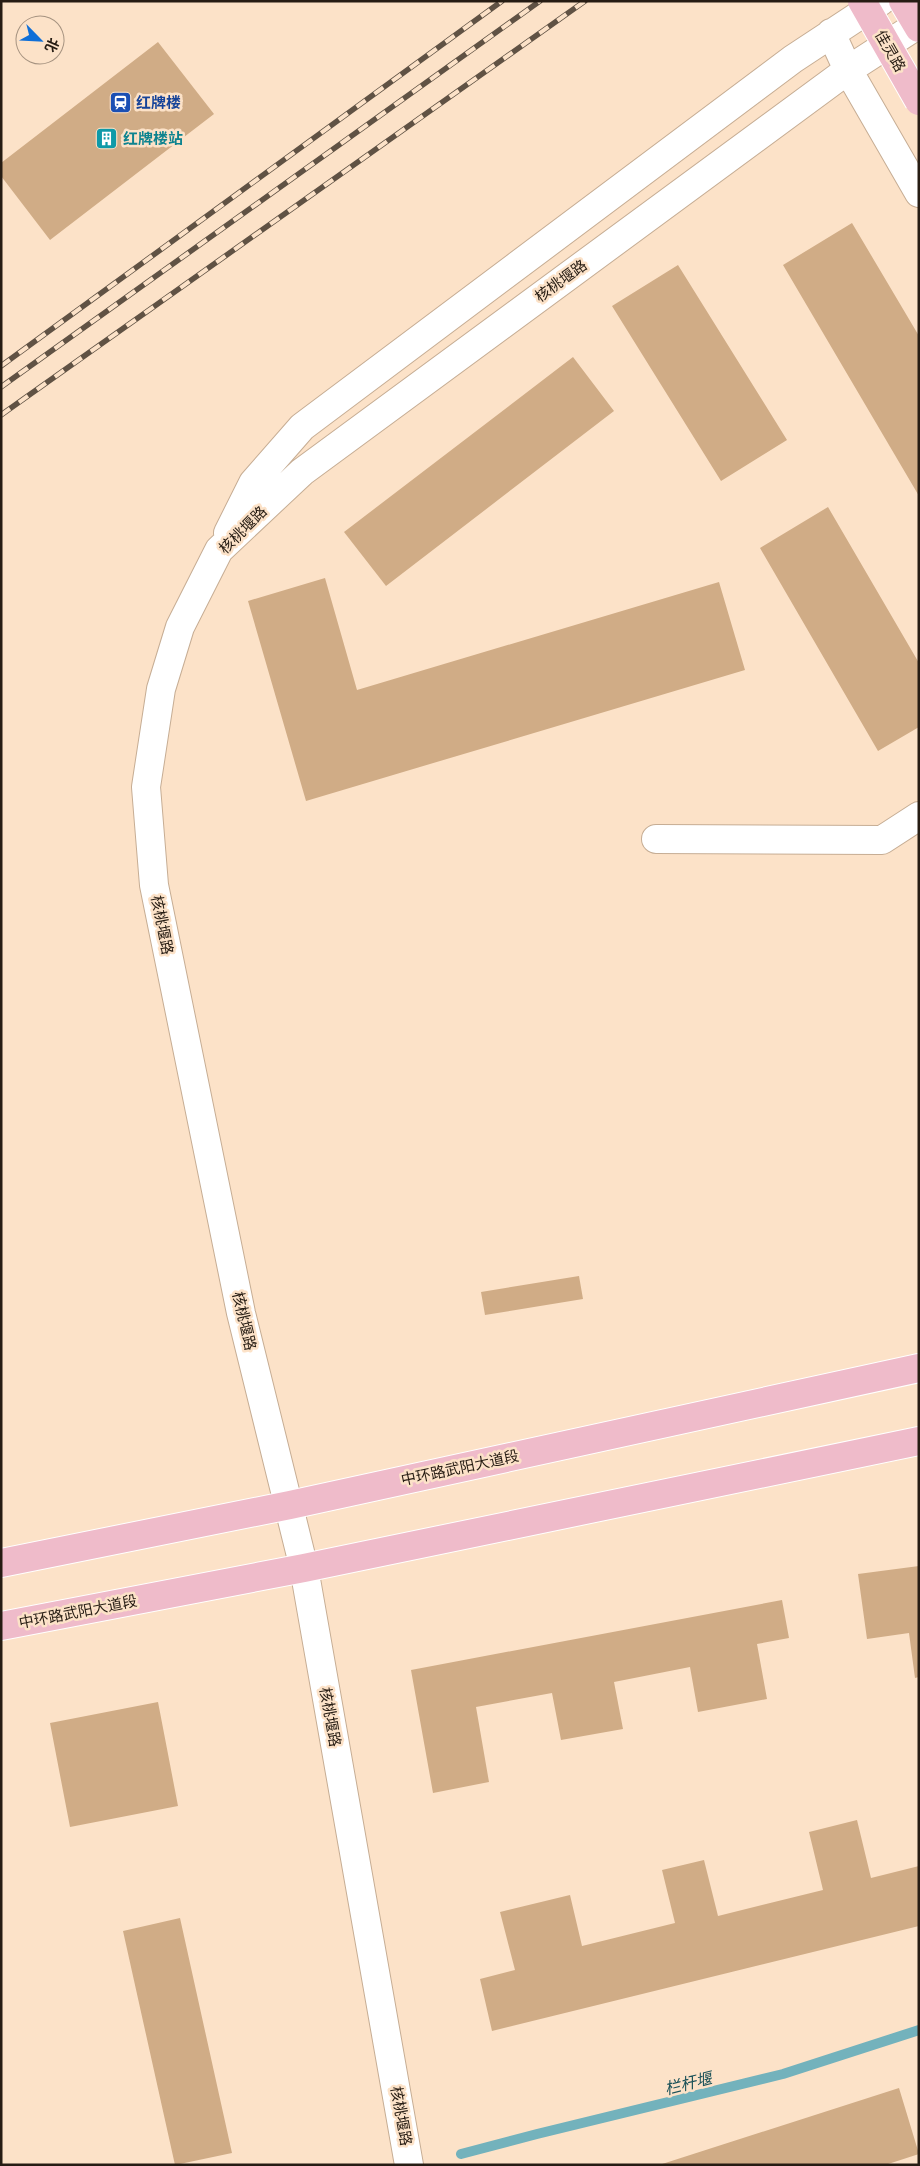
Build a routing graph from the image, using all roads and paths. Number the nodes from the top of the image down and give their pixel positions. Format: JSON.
{"nodes":[{"id":1,"x":862,"y":1,"type":"edge"},
{"id":2,"x":881,"y":1,"type":"edge"},
{"id":3,"x":903,"y":1,"type":"edge"},
{"id":4,"x":919,"y":26,"type":"edge"},
{"id":5,"x":831,"y":33,"type":"junction"},
{"id":6,"x":848,"y":70,"type":"junction"},
{"id":7,"x":919,"y":101,"type":"edge"},
{"id":8,"x":919,"y":193,"type":"edge"},
{"id":9,"x":220,"y":550,"type":"junction"},
{"id":10,"x":919,"y":816,"type":"edge"},
{"id":11,"x":656,"y":839,"type":"dead end"},
{"id":12,"x":919,"y":1368,"type":"edge"},
{"id":13,"x":919,"y":1441,"type":"edge"},
{"id":14,"x":290,"y":1505,"type":"junction"},
{"id":15,"x":1,"y":1563,"type":"edge"},
{"id":16,"x":304,"y":1568,"type":"junction"},
{"id":17,"x":1,"y":1626,"type":"edge"},
{"id":18,"x":409,"y":2165,"type":"edge"}],
"edges":[{"from":1,"to":7,"type":"main road","name":"佳灵路","bridge":true},
{"from":2,"to":5,"type":"street"},
{"from":3,"to":4,"type":"main road","bridge":true},
{"from":4,"to":6,"type":"street","name":"核桃堰路"},
{"from":5,"to":6,"type":"street"},
{"from":5,"to":9,"type":"street"},
{"from":6,"to":8,"type":"street"},
{"from":6,"to":9,"type":"street","name":"核桃堰路"},
{"from":9,"to":14,"type":"street","name":"核桃堰路"},
{"from":10,"to":11,"type":"street"},
{"from":12,"to":14,"type":"main road","name":"中环路武阳大道段"},
{"from":13,"to":16,"type":"main road","name":"中环路武阳大道段"},
{"from":14,"to":15,"type":"main road","name":"中环路武阳大道段"},
{"from":14,"to":16,"type":"street","name":"核桃堰路"},
{"from":16,"to":17,"type":"main road","name":"中环路武阳大道段"},
{"from":16,"to":18,"type":"street","name":"核桃堰路"}]}
